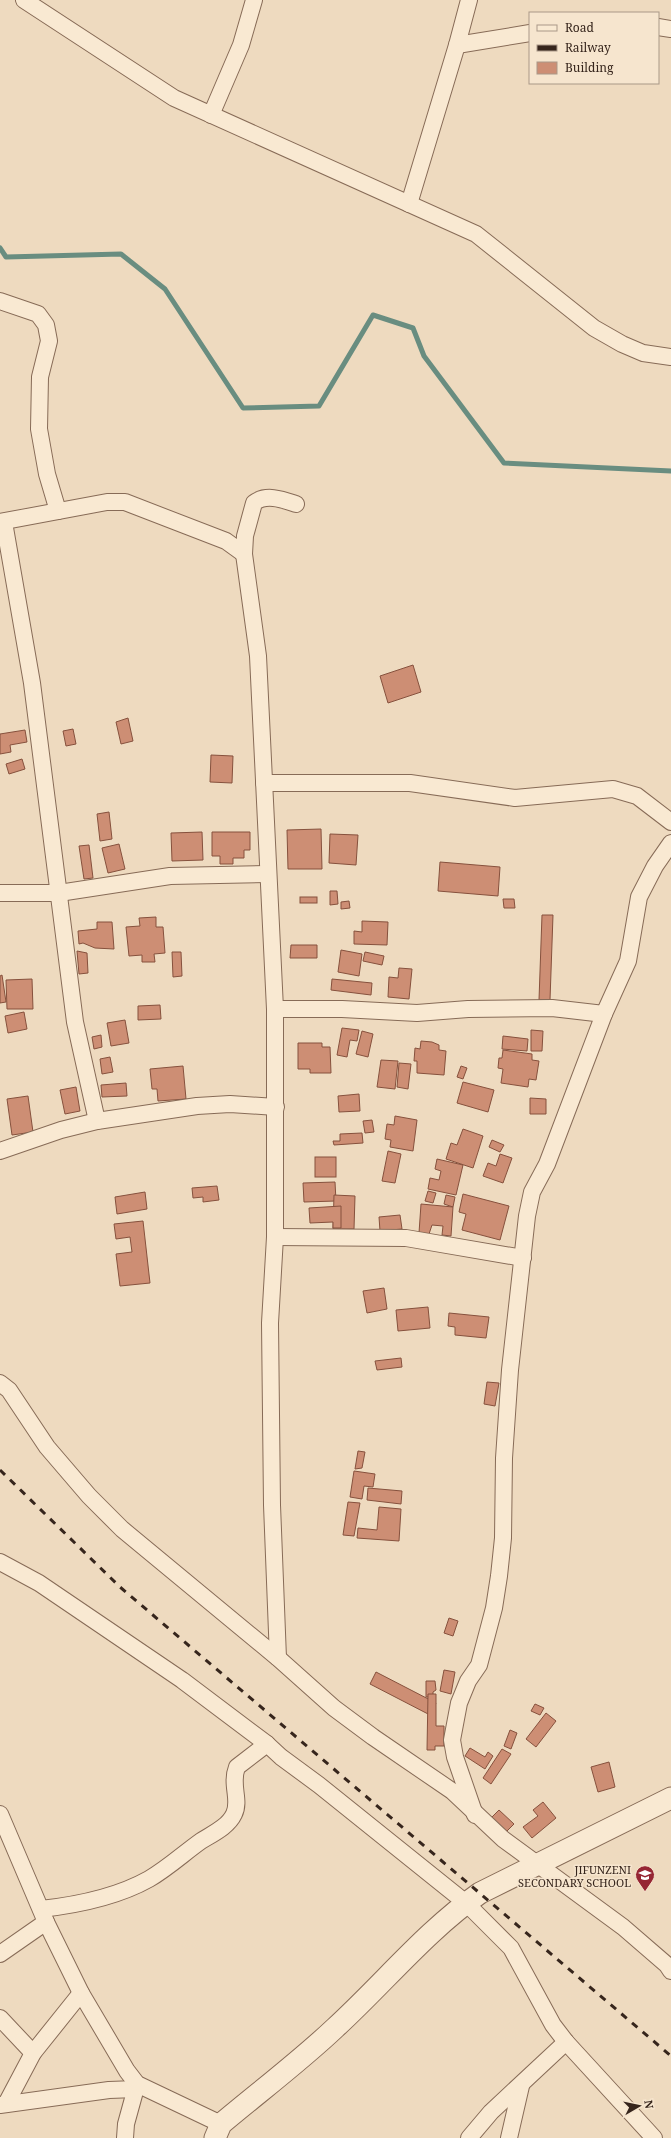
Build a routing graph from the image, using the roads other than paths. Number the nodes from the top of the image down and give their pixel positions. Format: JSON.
{"nodes":[{"id":1,"x":24,"y":0,"type":"edge"},
{"id":2,"x":254,"y":0,"type":"edge"},
{"id":3,"x":468,"y":0,"type":"edge"},
{"id":4,"x":659,"y":27,"type":"edge"},
{"id":5,"x":671,"y":29,"type":"edge"},
{"id":6,"x":529,"y":33,"type":"edge"},
{"id":7,"x":457,"y":45,"type":"junction"},
{"id":8,"x":211,"y":115,"type":"junction"},
{"id":9,"x":408,"y":204,"type":"junction"},
{"id":10,"x":0,"y":301,"type":"edge"},
{"id":11,"x":671,"y":357,"type":"edge"},
{"id":12,"x":296,"y":504,"type":"dead end"},
{"id":13,"x":58,"y":511,"type":"junction"},
{"id":14,"x":2,"y":522,"type":"edge"},
{"id":15,"x":244,"y":554,"type":"junction"},
{"id":16,"x":264,"y":783,"type":"junction"},
{"id":17,"x":671,"y":822,"type":"edge"},
{"id":18,"x":671,"y":842,"type":"edge"},
{"id":19,"x":267,"y":874,"type":"junction"},
{"id":20,"x":0,"y":893,"type":"edge"},
{"id":21,"x":59,"y":893,"type":"junction"},
{"id":22,"x":275,"y":1009,"type":"junction"},
{"id":23,"x":604,"y":1014,"type":"junction"},
{"id":24,"x":276,"y":1107,"type":"junction"},
{"id":25,"x":97,"y":1121,"type":"junction"},
{"id":26,"x":0,"y":1151,"type":"edge"},
{"id":27,"x":275,"y":1237,"type":"junction"},
{"id":28,"x":523,"y":1258,"type":"junction"},
{"id":29,"x":3,"y":1384,"type":"edge"},
{"id":30,"x":0,"y":1562,"type":"edge"},
{"id":31,"x":278,"y":1658,"type":"junction"},
{"id":32,"x":267,"y":1744,"type":"junction"},
{"id":33,"x":671,"y":1798,"type":"edge"},
{"id":34,"x":0,"y":1814,"type":"edge"},
{"id":35,"x":475,"y":1815,"type":"junction"},
{"id":36,"x":538,"y":1864,"type":"junction"},
{"id":37,"x":466,"y":1903,"type":"junction"},
{"id":38,"x":43,"y":1916,"type":"junction"},
{"id":39,"x":0,"y":1954,"type":"edge"},
{"id":40,"x":671,"y":1971,"type":"edge"},
{"id":41,"x":81,"y":1994,"type":"junction"},
{"id":42,"x":0,"y":2018,"type":"edge"},
{"id":43,"x":566,"y":2042,"type":"junction"},
{"id":44,"x":33,"y":2053,"type":"junction"},
{"id":45,"x":137,"y":2086,"type":"junction"},
{"id":46,"x":521,"y":2086,"type":"junction"},
{"id":47,"x":3,"y":2105,"type":"edge"},
{"id":48,"x":218,"y":2131,"type":"edge"},
{"id":49,"x":125,"y":2138,"type":"edge"},
{"id":50,"x":469,"y":2138,"type":"edge"},
{"id":51,"x":509,"y":2138,"type":"edge"},
{"id":52,"x":654,"y":2138,"type":"edge"}],
"edges":[{"from":1,"to":8,"type":"street"},
{"from":2,"to":8,"type":"street"},
{"from":3,"to":7,"type":"street"},
{"from":4,"to":5,"type":"street"},
{"from":6,"to":7,"type":"street"},
{"from":7,"to":9,"type":"street"},
{"from":8,"to":9,"type":"street"},
{"from":9,"to":11,"type":"street"},
{"from":10,"to":13,"type":"street"},
{"from":12,"to":15,"type":"street"},
{"from":13,"to":14,"type":"street"},
{"from":13,"to":15,"type":"street"},
{"from":14,"to":21,"type":"street"},
{"from":15,"to":16,"type":"street"},
{"from":16,"to":17,"type":"street"},
{"from":16,"to":19,"type":"street"},
{"from":18,"to":23,"type":"street"},
{"from":19,"to":21,"type":"street"},
{"from":19,"to":22,"type":"street"},
{"from":20,"to":21,"type":"street"},
{"from":21,"to":25,"type":"street"},
{"from":22,"to":23,"type":"street"},
{"from":22,"to":24,"type":"street"},
{"from":23,"to":28,"type":"street"},
{"from":24,"to":25,"type":"street"},
{"from":24,"to":27,"type":"street"},
{"from":25,"to":26,"type":"street"},
{"from":27,"to":28,"type":"street"},
{"from":27,"to":31,"type":"street"},
{"from":28,"to":35,"type":"street"},
{"from":29,"to":31,"type":"street"},
{"from":30,"to":32,"type":"street"},
{"from":31,"to":35,"type":"street"},
{"from":32,"to":37,"type":"street"},
{"from":32,"to":38,"type":"street"},
{"from":33,"to":36,"type":"street"},
{"from":34,"to":38,"type":"street"},
{"from":35,"to":36,"type":"street"},
{"from":36,"to":37,"type":"street"},
{"from":36,"to":40,"type":"street"},
{"from":37,"to":43,"type":"street"},
{"from":37,"to":48,"type":"street"},
{"from":38,"to":39,"type":"street"},
{"from":38,"to":41,"type":"street"},
{"from":41,"to":44,"type":"street"},
{"from":41,"to":45,"type":"street"},
{"from":42,"to":44,"type":"street"},
{"from":43,"to":46,"type":"street"},
{"from":43,"to":52,"type":"street"},
{"from":44,"to":47,"type":"street"},
{"from":45,"to":47,"type":"street"},
{"from":45,"to":48,"type":"street"},
{"from":45,"to":49,"type":"street"},
{"from":46,"to":50,"type":"street"},
{"from":46,"to":51,"type":"street"}]}
